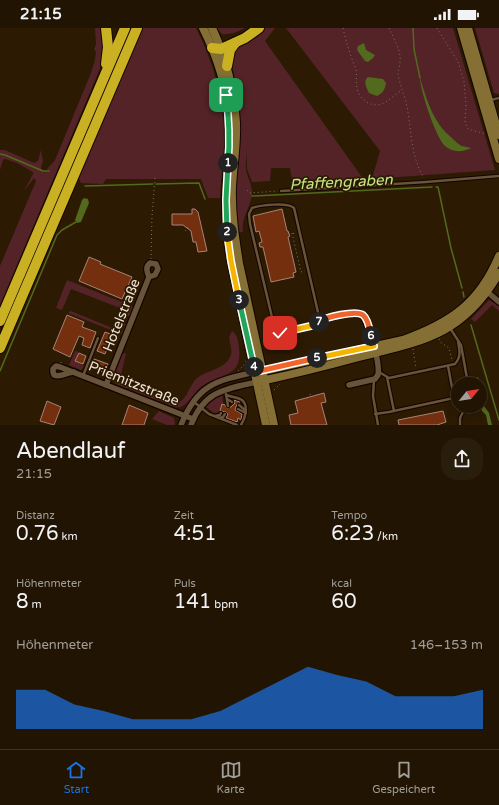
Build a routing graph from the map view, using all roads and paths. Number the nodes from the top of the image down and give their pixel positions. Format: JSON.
{"nodes":[{"id":1,"x":106,"y":28,"type":"edge"},
{"id":2,"x":125,"y":28,"type":"edge"},
{"id":3,"x":136,"y":28,"type":"edge"},
{"id":4,"x":203,"y":28,"type":"edge"},
{"id":5,"x":212,"y":28,"type":"edge"},
{"id":6,"x":250,"y":28,"type":"edge"},
{"id":7,"x":259,"y":28,"type":"edge"},
{"id":8,"x":343,"y":28,"type":"edge"},
{"id":9,"x":389,"y":28,"type":"edge"},
{"id":10,"x":437,"y":28,"type":"edge"},
{"id":11,"x":461,"y":28,"type":"edge"},
{"id":12,"x":468,"y":28,"type":"edge"},
{"id":13,"x":235,"y":43,"type":"junction"},
{"id":14,"x":217,"y":47,"type":"junction"},
{"id":15,"x":227,"y":66,"type":"junction"},
{"id":16,"x":103,"y":81,"type":"junction"},
{"id":17,"x":402,"y":91,"type":"junction"},
{"id":18,"x":499,"y":98,"type":"edge"},
{"id":19,"x":489,"y":101,"type":"junction"},
{"id":20,"x":495,"y":134,"type":"edge"},
{"id":21,"x":499,"y":159,"type":"edge"},
{"id":22,"x":499,"y":176,"type":"edge"},
{"id":23,"x":155,"y":178,"type":"dead end"},
{"id":24,"x":426,"y":182,"type":"junction"},
{"id":25,"x":248,"y":190,"type":"dead end"},
{"id":26,"x":281,"y":191,"type":"joint"},
{"id":27,"x":188,"y":227,"type":"dead end"},
{"id":28,"x":185,"y":231,"type":"dead end"},
{"id":29,"x":299,"y":232,"type":"junction"},
{"id":30,"x":292,"y":233,"type":"junction"},
{"id":31,"x":289,"y":234,"type":"dead end"},
{"id":32,"x":499,"y":256,"type":"edge"},
{"id":33,"x":150,"y":263,"type":"junction"},
{"id":34,"x":308,"y":270,"type":"junction"},
{"id":35,"x":499,"y":273,"type":"edge"},
{"id":36,"x":149,"y":277,"type":"junction"},
{"id":37,"x":484,"y":290,"type":"junction"},
{"id":38,"x":499,"y":302,"type":"edge"},
{"id":39,"x":322,"y":320,"type":"junction"},
{"id":40,"x":0,"y":321,"type":"edge"},
{"id":41,"x":450,"y":327,"type":"junction"},
{"id":42,"x":98,"y":338,"type":"dead end"},
{"id":43,"x":439,"y":339,"type":"dead end"},
{"id":44,"x":458,"y":342,"type":"junction"},
{"id":45,"x":0,"y":348,"type":"edge"},
{"id":46,"x":413,"y":349,"type":"dead end"},
{"id":47,"x":258,"y":350,"type":"junction"},
{"id":48,"x":374,"y":350,"type":"junction"},
{"id":49,"x":61,"y":359,"type":"dead end"},
{"id":50,"x":61,"y":364,"type":"dead end"},
{"id":51,"x":454,"y":364,"type":"junction"},
{"id":52,"x":244,"y":365,"type":"dead end"},
{"id":53,"x":448,"y":366,"type":"junction"},
{"id":54,"x":280,"y":367,"type":"junction"},
{"id":55,"x":259,"y":371,"type":"junction"},
{"id":56,"x":74,"y":372,"type":"dead end"},
{"id":57,"x":237,"y":372,"type":"dead end"},
{"id":58,"x":379,"y":372,"type":"junction"},
{"id":59,"x":417,"y":372,"type":"junction"},
{"id":60,"x":83,"y":376,"type":"junction"},
{"id":61,"x":387,"y":377,"type":"junction"},
{"id":62,"x":467,"y":377,"type":"edge"},
{"id":63,"x":374,"y":379,"type":"junction"},
{"id":64,"x":222,"y":380,"type":"junction"},
{"id":65,"x":261,"y":381,"type":"junction"},
{"id":66,"x":106,"y":385,"type":"junction"},
{"id":67,"x":349,"y":385,"type":"dead end"},
{"id":68,"x":226,"y":394,"type":"junction"},
{"id":69,"x":310,"y":394,"type":"dead end"},
{"id":70,"x":311,"y":397,"type":"dead end"},
{"id":71,"x":193,"y":402,"type":"junction"},
{"id":72,"x":227,"y":402,"type":"junction"},
{"id":73,"x":232,"y":402,"type":"dead end"},
{"id":74,"x":224,"y":405,"type":"dead end"},
{"id":75,"x":240,"y":405,"type":"dead end"},
{"id":76,"x":230,"y":406,"type":"dead end"},
{"id":77,"x":200,"y":407,"type":"junction"},
{"id":78,"x":238,"y":409,"type":"dead end"},
{"id":79,"x":394,"y":411,"type":"junction"},
{"id":80,"x":246,"y":412,"type":"junction"},
{"id":81,"x":221,"y":413,"type":"dead end"},
{"id":82,"x":462,"y":413,"type":"edge"},
{"id":83,"x":225,"y":414,"type":"dead end"},
{"id":84,"x":376,"y":414,"type":"junction"},
{"id":85,"x":185,"y":416,"type":"junction"},
{"id":86,"x":217,"y":417,"type":"junction"},
{"id":87,"x":192,"y":422,"type":"edge"},
{"id":88,"x":181,"y":425,"type":"edge"},
{"id":89,"x":237,"y":425,"type":"edge"},
{"id":90,"x":241,"y":425,"type":"edge"},
{"id":91,"x":266,"y":425,"type":"edge"},
{"id":92,"x":274,"y":425,"type":"edge"},
{"id":93,"x":378,"y":425,"type":"edge"},
{"id":94,"x":460,"y":425,"type":"edge"}],
"edges":[{"from":1,"to":16,"type":"highway"},
{"from":2,"to":16,"type":"highway"},
{"from":3,"to":45,"type":"highway"},
{"from":4,"to":14,"type":"street"},
{"from":5,"to":14,"type":"street"},
{"from":6,"to":14,"type":"highway"},
{"from":7,"to":13,"type":"highway"},
{"from":8,"to":17,"type":"path"},
{"from":9,"to":17,"type":"path"},
{"from":10,"to":20,"type":"path"},
{"from":11,"to":20,"type":"street"},
{"from":12,"to":19,"type":"street"},
{"from":13,"to":14,"type":"highway"},
{"from":13,"to":15,"type":"highway"},
{"from":14,"to":15,"type":"street"},
{"from":14,"to":55,"type":"street"},
{"from":15,"to":47,"type":"street"},
{"from":16,"to":40,"type":"highway"},
{"from":17,"to":24,"type":"path"},
{"from":18,"to":19,"type":"lane"},
{"from":19,"to":20,"type":"street"},
{"from":20,"to":21,"type":"street"},
{"from":22,"to":24,"type":"lane"},
{"from":23,"to":33,"type":"path"},
{"from":24,"to":26,"type":"lane"},
{"from":25,"to":26,"type":"path"},
{"from":27,"to":28,"type":"path"},
{"from":29,"to":30,"type":"path"},
{"from":29,"to":34,"type":"lane"},
{"from":29,"to":39,"type":"lane"},
{"from":30,"to":31,"type":"path"},
{"from":30,"to":34,"type":"path"},
{"from":32,"to":37,"type":"street"},
{"from":33,"to":36,"type":"street","name":"Hotelstraße"},
{"from":33,"to":36,"type":"street","name":"Hotelstraße"},
{"from":34,"to":39,"type":"lane"},
{"from":35,"to":37,"type":"street"},
{"from":36,"to":66,"type":"street","name":"Hotelstraße"},
{"from":37,"to":38,"type":"street"},
{"from":37,"to":41,"type":"street"},
{"from":37,"to":48,"type":"street"},
{"from":39,"to":48,"type":"street"},
{"from":41,"to":44,"type":"lane"},
{"from":41,"to":48,"type":"street"},
{"from":42,"to":60,"type":"lane"},
{"from":43,"to":51,"type":"path"},
{"from":44,"to":51,"type":"lane"},
{"from":44,"to":62,"type":"lane"},
{"from":46,"to":59,"type":"path"},
{"from":47,"to":54,"type":"street"},
{"from":47,"to":55,"type":"street"},
{"from":48,"to":54,"type":"street"},
{"from":48,"to":58,"type":"street"},
{"from":48,"to":65,"type":"street"},
{"from":49,"to":50,"type":"path"},
{"from":51,"to":53,"type":"lane"},
{"from":52,"to":57,"type":"path"},
{"from":53,"to":59,"type":"lane"},
{"from":53,"to":79,"type":"lane"},
{"from":54,"to":55,"type":"street"},
{"from":55,"to":64,"type":"street"},
{"from":55,"to":65,"type":"street"},
{"from":56,"to":60,"type":"street","name":"Priemitzstraße"},
{"from":58,"to":61,"type":"lane"},
{"from":58,"to":63,"type":"street"},
{"from":59,"to":61,"type":"lane"},
{"from":60,"to":66,"type":"street","name":"Priemitzstraße"},
{"from":61,"to":79,"type":"lane"},
{"from":63,"to":67,"type":"street"},
{"from":63,"to":84,"type":"lane"},
{"from":64,"to":68,"type":"lane"},
{"from":64,"to":71,"type":"street"},
{"from":65,"to":68,"type":"street"},
{"from":65,"to":91,"type":"street"},
{"from":65,"to":92,"type":"street"},
{"from":66,"to":85,"type":"street","name":"Priemitzstraße"},
{"from":68,"to":72,"type":"lane"},
{"from":68,"to":73,"type":"lane"},
{"from":68,"to":77,"type":"street"},
{"from":68,"to":80,"type":"lane"},
{"from":69,"to":70,"type":"path"},
{"from":71,"to":77,"type":"lane"},
{"from":71,"to":85,"type":"street"},
{"from":72,"to":74,"type":"lane"},
{"from":72,"to":76,"type":"lane"},
{"from":75,"to":80,"type":"lane"},
{"from":77,"to":86,"type":"lane"},
{"from":77,"to":87,"type":"street"},
{"from":78,"to":80,"type":"lane"},
{"from":79,"to":84,"type":"lane"},
{"from":80,"to":90,"type":"lane"},
{"from":81,"to":86,"type":"lane"},
{"from":82,"to":94,"type":"lane"},
{"from":83,"to":86,"type":"lane"},
{"from":84,"to":93,"type":"lane"},
{"from":85,"to":87,"type":"street","name":"Priemitzstraße"},
{"from":85,"to":88,"type":"street"},
{"from":86,"to":89,"type":"lane"}]}
